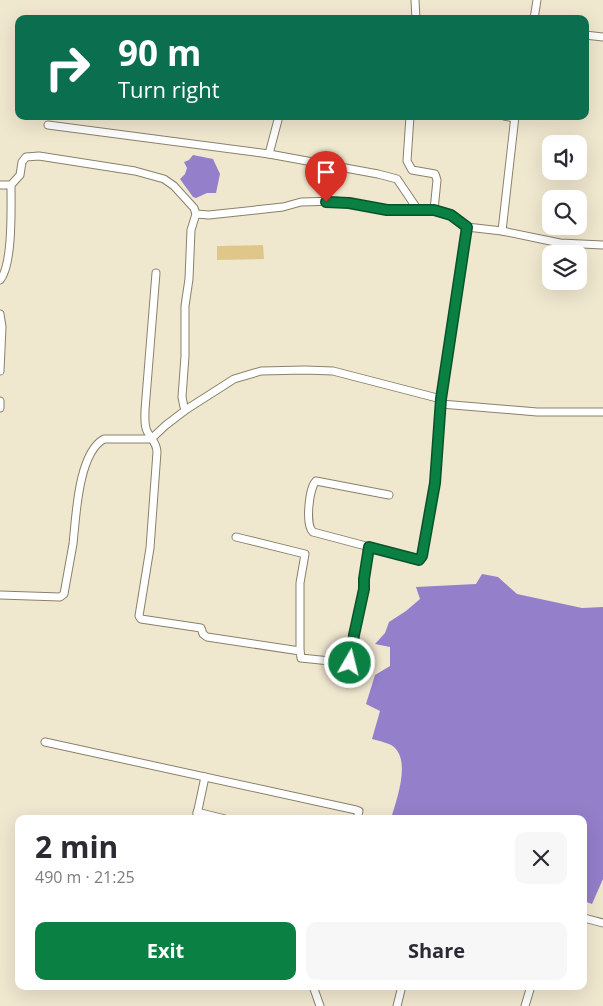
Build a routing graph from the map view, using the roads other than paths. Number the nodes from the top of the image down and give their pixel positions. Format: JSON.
{"nodes":[{"id":1,"x":415,"y":0,"type":"edge"},
{"id":2,"x":537,"y":0,"type":"edge"},
{"id":3,"x":416,"y":15,"type":"edge"},
{"id":4,"x":535,"y":15,"type":"edge"},
{"id":5,"x":589,"y":35,"type":"edge"},
{"id":6,"x":603,"y":37,"type":"edge"},
{"id":7,"x":278,"y":120,"type":"edge"},
{"id":8,"x":410,"y":120,"type":"edge"},
{"id":9,"x":514,"y":120,"type":"edge"},
{"id":10,"x":48,"y":125,"type":"dead end"},
{"id":11,"x":269,"y":154,"type":"junction"},
{"id":12,"x":0,"y":185,"type":"edge"},
{"id":13,"x":12,"y":185,"type":"junction"},
{"id":14,"x":418,"y":210,"type":"junction"},
{"id":15,"x":434,"y":210,"type":"junction"},
{"id":16,"x":196,"y":214,"type":"junction"},
{"id":17,"x":467,"y":227,"type":"junction"},
{"id":18,"x":502,"y":231,"type":"junction"},
{"id":19,"x":603,"y":245,"type":"edge"},
{"id":20,"x":156,"y":273,"type":"dead end"},
{"id":21,"x":0,"y":280,"type":"edge"},
{"id":22,"x":0,"y":314,"type":"edge"},
{"id":23,"x":0,"y":371,"type":"edge"},
{"id":24,"x":0,"y":401,"type":"edge"},
{"id":25,"x":441,"y":402,"type":"junction"},
{"id":26,"x":0,"y":408,"type":"edge"},
{"id":27,"x":188,"y":409,"type":"junction"},
{"id":28,"x":603,"y":412,"type":"edge"},
{"id":29,"x":152,"y":439,"type":"junction"},
{"id":30,"x":389,"y":495,"type":"dead end"},
{"id":31,"x":236,"y":537,"type":"dead end"},
{"id":32,"x":369,"y":547,"type":"junction"},
{"id":33,"x":0,"y":595,"type":"edge"},
{"id":34,"x":300,"y":651,"type":"junction"},
{"id":35,"x":45,"y":742,"type":"dead end"},
{"id":36,"x":205,"y":777,"type":"junction"},
{"id":37,"x":196,"y":815,"type":"edge"},
{"id":38,"x":358,"y":815,"type":"edge"},
{"id":39,"x":587,"y":919,"type":"edge"},
{"id":40,"x":603,"y":923,"type":"edge"},
{"id":41,"x":315,"y":990,"type":"edge"},
{"id":42,"x":401,"y":990,"type":"edge"},
{"id":43,"x":531,"y":990,"type":"edge"},
{"id":44,"x":320,"y":1006,"type":"edge"},
{"id":45,"x":397,"y":1006,"type":"edge"},
{"id":46,"x":525,"y":1006,"type":"edge"}],
"edges":[{"from":1,"to":3,"type":"street"},
{"from":2,"to":4,"type":"street"},
{"from":5,"to":6,"type":"street"},
{"from":7,"to":11,"type":"street"},
{"from":8,"to":15,"type":"street"},
{"from":9,"to":18,"type":"street"},
{"from":10,"to":11,"type":"street"},
{"from":11,"to":14,"type":"street"},
{"from":12,"to":13,"type":"street"},
{"from":13,"to":16,"type":"street"},
{"from":13,"to":21,"type":"street"},
{"from":14,"to":15,"type":"street"},
{"from":14,"to":16,"type":"street"},
{"from":15,"to":17,"type":"street"},
{"from":16,"to":27,"type":"street"},
{"from":17,"to":18,"type":"street"},
{"from":17,"to":25,"type":"street"},
{"from":18,"to":19,"type":"street"},
{"from":20,"to":29,"type":"street"},
{"from":22,"to":23,"type":"street"},
{"from":24,"to":26,"type":"street"},
{"from":25,"to":27,"type":"street"},
{"from":25,"to":28,"type":"street"},
{"from":25,"to":32,"type":"street"},
{"from":27,"to":29,"type":"street"},
{"from":29,"to":33,"type":"street"},
{"from":29,"to":34,"type":"street"},
{"from":30,"to":32,"type":"street"},
{"from":31,"to":34,"type":"street"},
{"from":32,"to":34,"type":"street"},
{"from":35,"to":36,"type":"street"},
{"from":36,"to":37,"type":"street"},
{"from":36,"to":38,"type":"street"},
{"from":39,"to":40,"type":"street"},
{"from":41,"to":44,"type":"street"},
{"from":42,"to":45,"type":"street"},
{"from":43,"to":46,"type":"street"}]}
